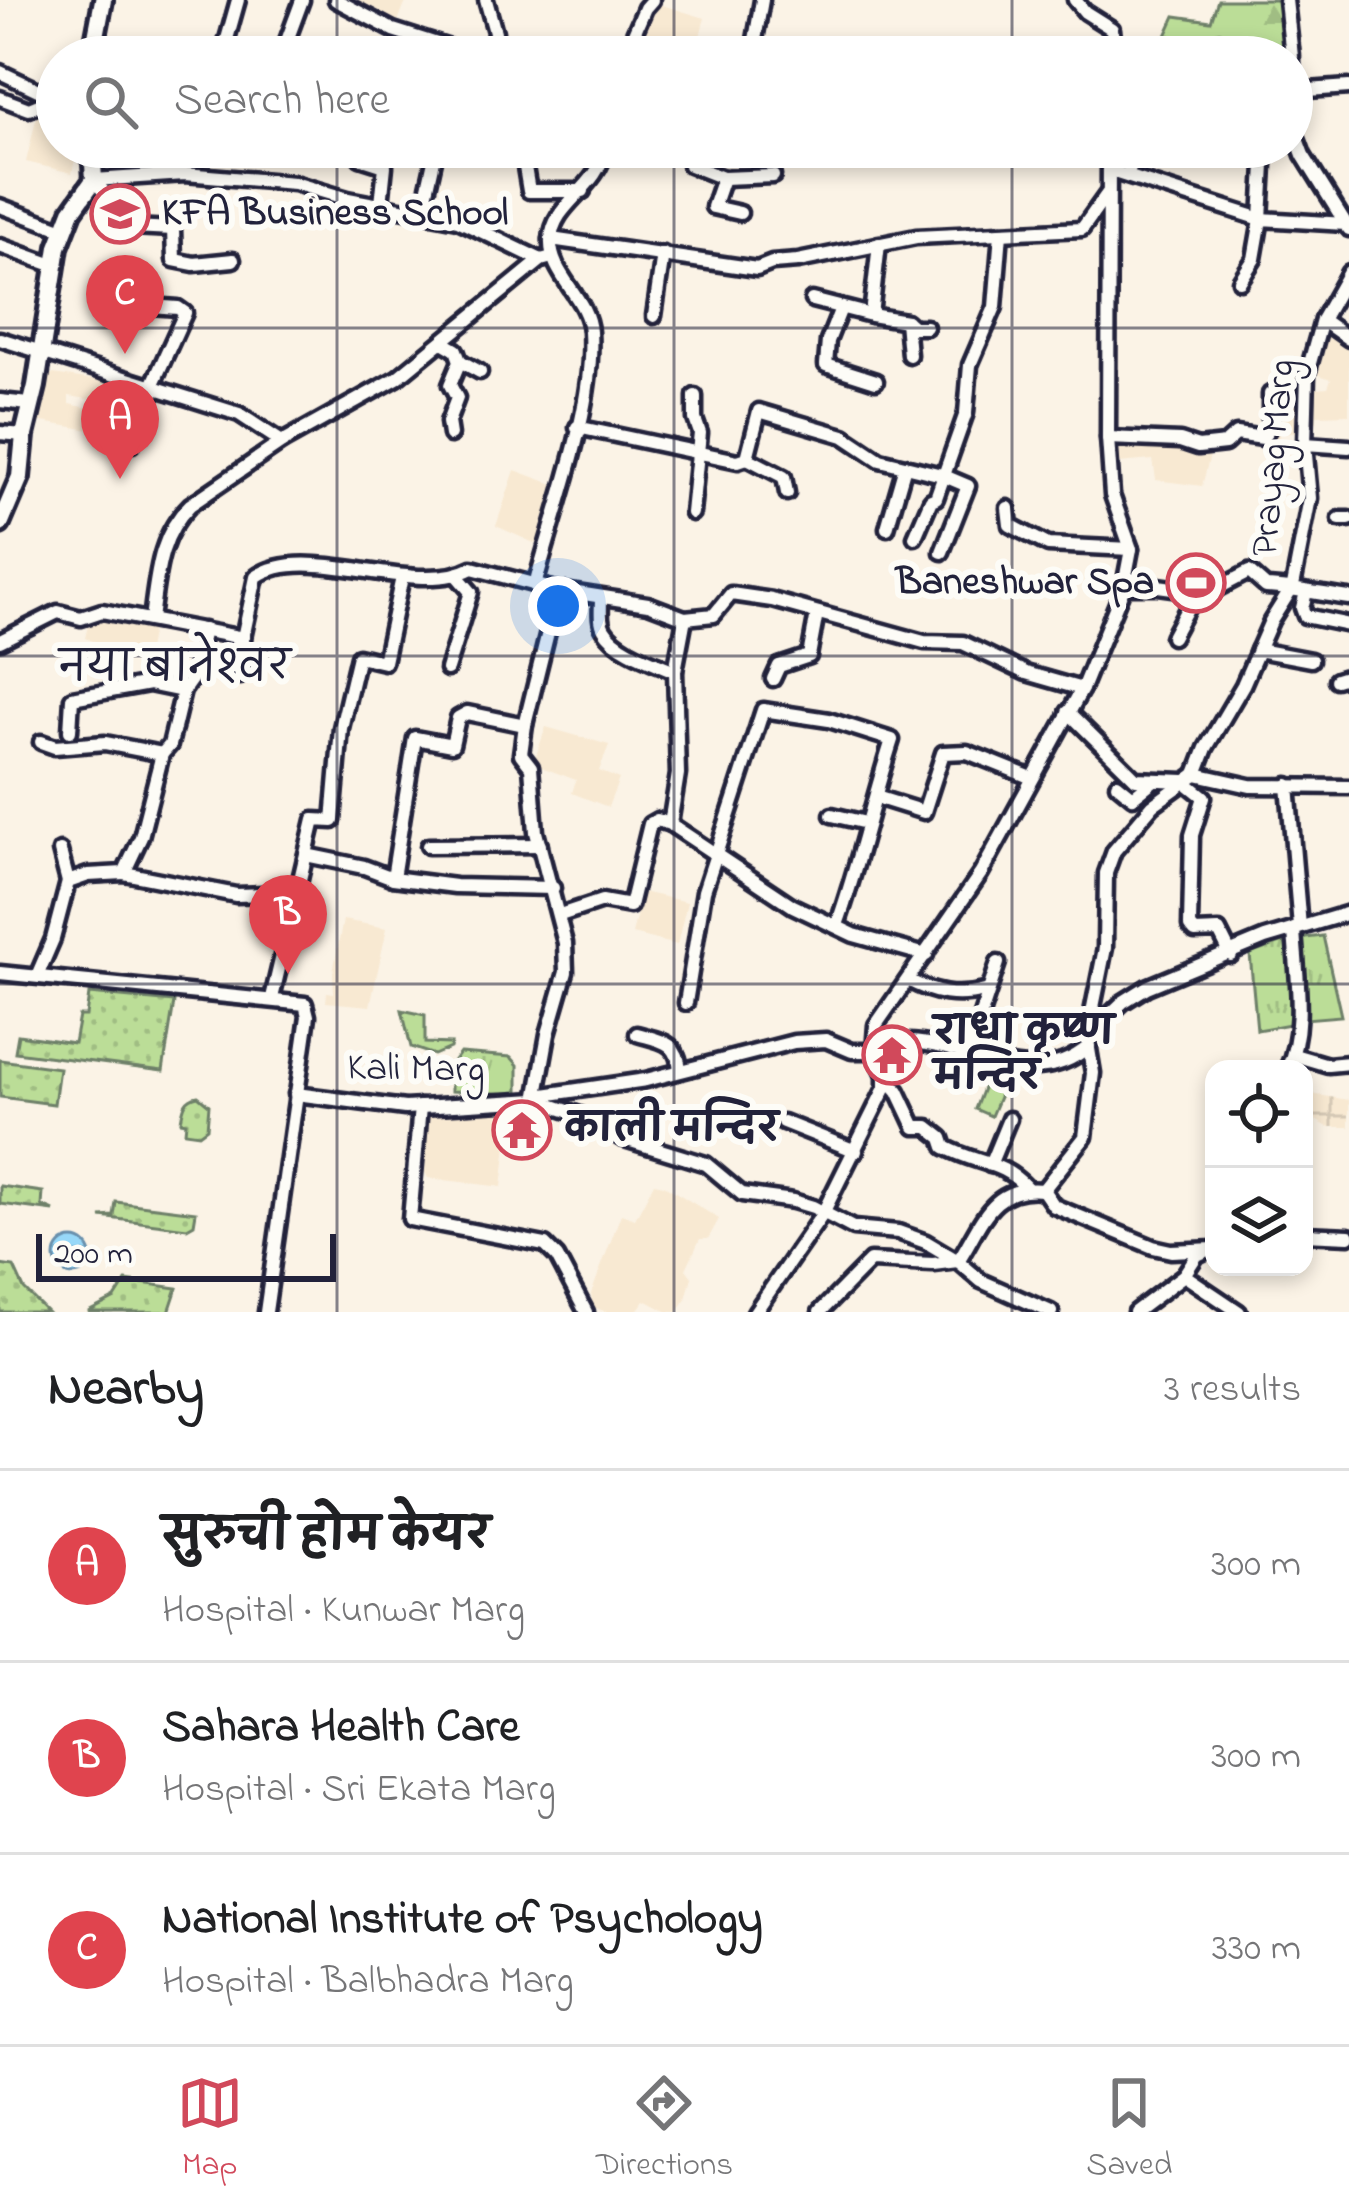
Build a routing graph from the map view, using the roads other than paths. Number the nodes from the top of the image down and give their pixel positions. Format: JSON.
{"nodes":[{"id":1,"x":103,"y":0,"type":"edge"},
{"id":2,"x":238,"y":0,"type":"edge"},
{"id":3,"x":302,"y":0,"type":"edge"},
{"id":4,"x":486,"y":0,"type":"edge"},
{"id":5,"x":652,"y":0,"type":"edge"},
{"id":6,"x":762,"y":0,"type":"edge"},
{"id":7,"x":1075,"y":0,"type":"edge"},
{"id":8,"x":1286,"y":0,"type":"edge"},
{"id":9,"x":342,"y":1,"type":"edge"},
{"id":10,"x":96,"y":36,"type":"edge"},
{"id":11,"x":228,"y":36,"type":"edge"},
{"id":12,"x":289,"y":36,"type":"edge"},
{"id":13,"x":412,"y":36,"type":"edge"},
{"id":14,"x":495,"y":36,"type":"edge"},
{"id":15,"x":632,"y":36,"type":"edge"},
{"id":16,"x":756,"y":36,"type":"edge"},
{"id":17,"x":1112,"y":36,"type":"edge"},
{"id":18,"x":1290,"y":36,"type":"edge"},
{"id":19,"x":0,"y":72,"type":"edge"},
{"id":20,"x":1349,"y":87,"type":"edge"},
{"id":21,"x":36,"y":90,"type":"edge"},
{"id":22,"x":1313,"y":90,"type":"edge"},
{"id":23,"x":0,"y":98,"type":"edge"},
{"id":24,"x":36,"y":106,"type":"edge"},
{"id":25,"x":93,"y":168,"type":"edge"},
{"id":26,"x":385,"y":168,"type":"edge"},
{"id":27,"x":432,"y":168,"type":"edge"},
{"id":28,"x":525,"y":168,"type":"edge"},
{"id":29,"x":598,"y":168,"type":"edge"},
{"id":30,"x":690,"y":168,"type":"edge"},
{"id":31,"x":1111,"y":168,"type":"edge"},
{"id":32,"x":1130,"y":168,"type":"edge"},
{"id":33,"x":1263,"y":168,"type":"edge"},
{"id":34,"x":1311,"y":168,"type":"edge"},
{"id":35,"x":1111,"y":171,"type":"junction"},
{"id":36,"x":1128,"y":174,"type":"junction"},
{"id":37,"x":773,"y":176,"type":"dead end"},
{"id":38,"x":723,"y":178,"type":"junction"},
{"id":39,"x":94,"y":180,"type":"junction"},
{"id":40,"x":1109,"y":190,"type":"junction"},
{"id":41,"x":583,"y":191,"type":"junction"},
{"id":42,"x":381,"y":204,"type":"junction"},
{"id":43,"x":0,"y":206,"type":"edge"},
{"id":44,"x":740,"y":213,"type":"dead end"},
{"id":45,"x":422,"y":214,"type":"junction"},
{"id":46,"x":1259,"y":219,"type":"junction"},
{"id":47,"x":1348,"y":227,"type":"edge"},
{"id":48,"x":64,"y":230,"type":"junction"},
{"id":49,"x":1001,"y":232,"type":"junction"},
{"id":50,"x":551,"y":239,"type":"junction"},
{"id":51,"x":879,"y":244,"type":"junction"},
{"id":52,"x":0,"y":246,"type":"edge"},
{"id":53,"x":663,"y":254,"type":"junction"},
{"id":54,"x":547,"y":259,"type":"junction"},
{"id":55,"x":233,"y":260,"type":"dead end"},
{"id":56,"x":53,"y":265,"type":"junction"},
{"id":57,"x":1349,"y":272,"type":"edge"},
{"id":58,"x":1240,"y":281,"type":"dead end"},
{"id":59,"x":812,"y":300,"type":"dead end"},
{"id":60,"x":151,"y":306,"type":"dead end"},
{"id":61,"x":841,"y":308,"type":"junction"},
{"id":62,"x":872,"y":315,"type":"junction"},
{"id":63,"x":655,"y":316,"type":"dead end"},
{"id":64,"x":1322,"y":320,"type":"junction"},
{"id":65,"x":906,"y":321,"type":"junction"},
{"id":66,"x":926,"y":327,"type":"dead end"},
{"id":67,"x":0,"y":339,"type":"edge"},
{"id":68,"x":1349,"y":339,"type":"edge"},
{"id":69,"x":444,"y":343,"type":"junction"},
{"id":70,"x":41,"y":353,"type":"junction"},
{"id":71,"x":909,"y":355,"type":"dead end"},
{"id":72,"x":460,"y":361,"type":"junction"},
{"id":73,"x":480,"y":372,"type":"dead end"},
{"id":74,"x":875,"y":381,"type":"dead end"},
{"id":75,"x":152,"y":386,"type":"junction"},
{"id":76,"x":1270,"y":394,"type":"dead end"},
{"id":77,"x":695,"y":396,"type":"dead end"},
{"id":78,"x":0,"y":401,"type":"edge"},
{"id":79,"x":29,"y":404,"type":"junction"},
{"id":80,"x":578,"y":428,"type":"junction"},
{"id":81,"x":0,"y":433,"type":"edge"},
{"id":82,"x":24,"y":435,"type":"junction"},
{"id":83,"x":449,"y":435,"type":"dead end"},
{"id":84,"x":1108,"y":438,"type":"junction"},
{"id":85,"x":282,"y":442,"type":"junction"},
{"id":86,"x":132,"y":444,"type":"dead end"},
{"id":87,"x":1305,"y":444,"type":"junction"},
{"id":88,"x":1349,"y":447,"type":"edge"},
{"id":89,"x":697,"y":452,"type":"junction"},
{"id":90,"x":747,"y":458,"type":"junction"},
{"id":91,"x":905,"y":466,"type":"junction"},
{"id":92,"x":942,"y":475,"type":"junction"},
{"id":93,"x":788,"y":494,"type":"dead end"},
{"id":94,"x":1008,"y":508,"type":"dead end"},
{"id":95,"x":692,"y":514,"type":"dead end"},
{"id":96,"x":0,"y":524,"type":"edge"},
{"id":97,"x":887,"y":528,"type":"dead end"},
{"id":98,"x":915,"y":537,"type":"dead end"},
{"id":99,"x":1131,"y":549,"type":"junction"},
{"id":100,"x":942,"y":552,"type":"dead end"},
{"id":101,"x":402,"y":577,"type":"junction"},
{"id":102,"x":458,"y":577,"type":"junction"},
{"id":103,"x":536,"y":586,"type":"junction"},
{"id":104,"x":1124,"y":586,"type":"junction"},
{"id":105,"x":1300,"y":589,"type":"junction"},
{"id":106,"x":552,"y":590,"type":"junction"},
{"id":107,"x":1197,"y":590,"type":"junction"},
{"id":108,"x":601,"y":598,"type":"junction"},
{"id":109,"x":1349,"y":598,"type":"edge"},
{"id":110,"x":817,"y":613,"type":"junction"},
{"id":111,"x":685,"y":618,"type":"junction"},
{"id":112,"x":151,"y":619,"type":"junction"},
{"id":113,"x":1349,"y":625,"type":"edge"},
{"id":114,"x":204,"y":629,"type":"junction"},
{"id":115,"x":1172,"y":637,"type":"dead end"},
{"id":116,"x":243,"y":638,"type":"junction"},
{"id":117,"x":0,"y":641,"type":"edge"},
{"id":118,"x":1258,"y":650,"type":"junction"},
{"id":119,"x":1311,"y":660,"type":"dead end"},
{"id":120,"x":447,"y":669,"type":"dead end"},
{"id":121,"x":675,"y":671,"type":"junction"},
{"id":122,"x":240,"y":676,"type":"dead end"},
{"id":123,"x":772,"y":679,"type":"dead end"},
{"id":124,"x":1082,"y":689,"type":"junction"},
{"id":125,"x":183,"y":691,"type":"junction"},
{"id":126,"x":1068,"y":712,"type":"junction"},
{"id":127,"x":525,"y":724,"type":"junction"},
{"id":128,"x":70,"y":731,"type":"dead end"},
{"id":129,"x":41,"y":742,"type":"dead end"},
{"id":130,"x":162,"y":754,"type":"junction"},
{"id":131,"x":1190,"y":777,"type":"junction"},
{"id":132,"x":1032,"y":778,"type":"junction"},
{"id":133,"x":1153,"y":781,"type":"junction"},
{"id":134,"x":1117,"y":784,"type":"dead end"},
{"id":135,"x":1288,"y":785,"type":"junction"},
{"id":136,"x":1349,"y":787,"type":"edge"},
{"id":137,"x":876,"y":796,"type":"junction"},
{"id":138,"x":832,"y":815,"type":"dead end"},
{"id":139,"x":866,"y":823,"type":"junction"},
{"id":140,"x":670,"y":824,"type":"junction"},
{"id":141,"x":540,"y":845,"type":"junction"},
{"id":142,"x":428,"y":846,"type":"dead end"},
{"id":143,"x":60,"y":851,"type":"dead end"},
{"id":144,"x":306,"y":855,"type":"junction"},
{"id":145,"x":718,"y":855,"type":"junction"},
{"id":146,"x":124,"y":873,"type":"junction"},
{"id":147,"x":393,"y":878,"type":"junction"},
{"id":148,"x":68,"y":882,"type":"junction"},
{"id":149,"x":553,"y":888,"type":"junction"},
{"id":150,"x":297,"y":893,"type":"junction"},
{"id":151,"x":1349,"y":913,"type":"edge"},
{"id":152,"x":560,"y":915,"type":"junction"},
{"id":153,"x":837,"y":926,"type":"junction"},
{"id":154,"x":1297,"y":928,"type":"junction"},
{"id":155,"x":926,"y":955,"type":"junction"},
{"id":156,"x":1232,"y":955,"type":"junction"},
{"id":157,"x":998,"y":963,"type":"dead end"},
{"id":158,"x":0,"y":973,"type":"edge"},
{"id":159,"x":38,"y":976,"type":"junction"},
{"id":160,"x":908,"y":980,"type":"junction"},
{"id":161,"x":986,"y":991,"type":"junction"},
{"id":162,"x":272,"y":998,"type":"junction"},
{"id":163,"x":686,"y":1003,"type":"dead end"},
{"id":164,"x":637,"y":1034,"type":"dead end"},
{"id":165,"x":1088,"y":1042,"type":"junction"},
{"id":166,"x":874,"y":1051,"type":"junction"},
{"id":167,"x":1294,"y":1054,"type":"junction"},
{"id":168,"x":968,"y":1057,"type":"junction"},
{"id":169,"x":1291,"y":1060,"type":"edge"},
{"id":170,"x":1349,"y":1063,"type":"edge"},
{"id":171,"x":680,"y":1070,"type":"junction"},
{"id":172,"x":885,"y":1076,"type":"junction"},
{"id":173,"x":296,"y":1094,"type":"junction"},
{"id":174,"x":537,"y":1098,"type":"junction"},
{"id":175,"x":420,"y":1107,"type":"junction"},
{"id":176,"x":1009,"y":1119,"type":"dead end"},
{"id":177,"x":783,"y":1122,"type":"dead end"},
{"id":178,"x":856,"y":1151,"type":"junction"},
{"id":179,"x":990,"y":1165,"type":"junction"},
{"id":180,"x":1027,"y":1188,"type":"junction"},
{"id":181,"x":1043,"y":1190,"type":"junction"},
{"id":182,"x":822,"y":1215,"type":"junction"},
{"id":183,"x":1313,"y":1234,"type":"edge"},
{"id":184,"x":1349,"y":1236,"type":"edge"},
{"id":185,"x":1205,"y":1249,"type":"edge"},
{"id":186,"x":1205,"y":1253,"type":"edge"},
{"id":187,"x":958,"y":1261,"type":"junction"},
{"id":188,"x":1184,"y":1275,"type":"junction"},
{"id":189,"x":266,"y":1312,"type":"edge"},
{"id":190,"x":586,"y":1312,"type":"edge"},
{"id":191,"x":755,"y":1312,"type":"edge"},
{"id":192,"x":820,"y":1312,"type":"edge"},
{"id":193,"x":1051,"y":1312,"type":"edge"},
{"id":194,"x":1135,"y":1312,"type":"edge"},
{"id":195,"x":1239,"y":1312,"type":"edge"}],
"edges":[{"from":1,"to":10,"type":"main road"},
{"from":2,"to":11,"type":"street"},
{"from":3,"to":12,"type":"street"},
{"from":4,"to":14,"type":"street"},
{"from":5,"to":15,"type":"street"},
{"from":6,"to":16,"type":"street"},
{"from":7,"to":17,"type":"street"},
{"from":8,"to":18,"type":"street"},
{"from":9,"to":13,"type":"street"},
{"from":19,"to":21,"type":"street"},
{"from":20,"to":22,"type":"street"},
{"from":23,"to":24,"type":"street"},
{"from":25,"to":39,"type":"main road"},
{"from":26,"to":42,"type":"street"},
{"from":27,"to":45,"type":"street"},
{"from":28,"to":41,"type":"street"},
{"from":29,"to":41,"type":"street"},
{"from":30,"to":38,"type":"street"},
{"from":31,"to":35,"type":"street"},
{"from":32,"to":36,"type":"street"},
{"from":33,"to":46,"type":"street"},
{"from":34,"to":47,"type":"street"},
{"from":35,"to":36,"type":"street"},
{"from":35,"to":40,"type":"street"},
{"from":36,"to":46,"type":"street"},
{"from":37,"to":38,"type":"street"},
{"from":38,"to":44,"type":"street"},
{"from":39,"to":42,"type":"street"},
{"from":39,"to":48,"type":"main road"},
{"from":39,"to":55,"type":"street"},
{"from":40,"to":49,"type":"street"},
{"from":40,"to":84,"type":"street"},
{"from":41,"to":50,"type":"street"},
{"from":42,"to":45,"type":"street"},
{"from":43,"to":48,"type":"street"},
{"from":45,"to":54,"type":"street"},
{"from":46,"to":47,"type":"street"},
{"from":46,"to":58,"type":"street"},
{"from":48,"to":56,"type":"main road"},
{"from":49,"to":51,"type":"street"},
{"from":49,"to":92,"type":"street"},
{"from":50,"to":53,"type":"street"},
{"from":50,"to":54,"type":"street"},
{"from":51,"to":53,"type":"street"},
{"from":51,"to":62,"type":"street"},
{"from":52,"to":56,"type":"street"},
{"from":53,"to":63,"type":"street"},
{"from":54,"to":69,"type":"street"},
{"from":54,"to":80,"type":"street"},
{"from":56,"to":70,"type":"main road"},
{"from":57,"to":64,"type":"street","name":"Prayag Marg"},
{"from":59,"to":61,"type":"street"},
{"from":60,"to":75,"type":"street"},
{"from":61,"to":62,"type":"street"},
{"from":61,"to":74,"type":"street"},
{"from":62,"to":65,"type":"street"},
{"from":64,"to":68,"type":"street"},
{"from":64,"to":87,"type":"street","name":"Prayag Marg"},
{"from":65,"to":66,"type":"street"},
{"from":65,"to":71,"type":"street"},
{"from":67,"to":70,"type":"street"},
{"from":69,"to":72,"type":"street"},
{"from":69,"to":85,"type":"street"},
{"from":70,"to":75,"type":"street"},
{"from":70,"to":79,"type":"main road"},
{"from":72,"to":73,"type":"street"},
{"from":72,"to":83,"type":"street"},
{"from":75,"to":85,"type":"street"},
{"from":75,"to":86,"type":"street"},
{"from":76,"to":84,"type":"street"},
{"from":77,"to":89,"type":"street"},
{"from":78,"to":79,"type":"street"},
{"from":79,"to":82,"type":"main road"},
{"from":80,"to":89,"type":"street"},
{"from":80,"to":103,"type":"street"},
{"from":81,"to":82,"type":"street"},
{"from":82,"to":96,"type":"main road"},
{"from":84,"to":99,"type":"street"},
{"from":85,"to":112,"type":"street"},
{"from":87,"to":88,"type":"street"},
{"from":87,"to":105,"type":"street","name":"Prayag Marg"},
{"from":89,"to":90,"type":"street"},
{"from":89,"to":95,"type":"street"},
{"from":90,"to":91,"type":"street"},
{"from":90,"to":93,"type":"street"},
{"from":91,"to":92,"type":"street"},
{"from":91,"to":97,"type":"street"},
{"from":92,"to":98,"type":"street"},
{"from":92,"to":100,"type":"street"},
{"from":94,"to":99,"type":"street"},
{"from":99,"to":104,"type":"street"},
{"from":101,"to":102,"type":"street"},
{"from":101,"to":116,"type":"street"},
{"from":101,"to":144,"type":"street"},
{"from":102,"to":103,"type":"street"},
{"from":102,"to":120,"type":"street"},
{"from":103,"to":106,"type":"street"},
{"from":104,"to":107,"type":"street"},
{"from":104,"to":124,"type":"street"},
{"from":105,"to":107,"type":"street"},
{"from":105,"to":109,"type":"street"},
{"from":105,"to":113,"type":"street"},
{"from":105,"to":118,"type":"street","name":"Prayag Marg"},
{"from":106,"to":108,"type":"street"},
{"from":106,"to":127,"type":"street"},
{"from":107,"to":115,"type":"street"},
{"from":108,"to":111,"type":"street"},
{"from":108,"to":121,"type":"street"},
{"from":110,"to":111,"type":"street"},
{"from":110,"to":123,"type":"street"},
{"from":110,"to":124,"type":"street"},
{"from":111,"to":121,"type":"street"},
{"from":112,"to":114,"type":"street"},
{"from":112,"to":117,"type":"street"},
{"from":114,"to":116,"type":"street"},
{"from":114,"to":125,"type":"street"},
{"from":116,"to":122,"type":"street"},
{"from":118,"to":119,"type":"street"},
{"from":118,"to":131,"type":"street","name":"Prayag Marg"},
{"from":121,"to":140,"type":"street"},
{"from":124,"to":126,"type":"street"},
{"from":125,"to":128,"type":"street"},
{"from":125,"to":130,"type":"street"},
{"from":126,"to":132,"type":"street"},
{"from":126,"to":133,"type":"street"},
{"from":127,"to":141,"type":"street"},
{"from":127,"to":147,"type":"street"},
{"from":129,"to":130,"type":"street"},
{"from":130,"to":146,"type":"street"},
{"from":131,"to":133,"type":"street"},
{"from":131,"to":135,"type":"street"},
{"from":131,"to":156,"type":"street"},
{"from":131,"to":165,"type":"street"},
{"from":132,"to":137,"type":"street"},
{"from":132,"to":155,"type":"street"},
{"from":133,"to":134,"type":"street"},
{"from":135,"to":136,"type":"street"},
{"from":135,"to":154,"type":"street"},
{"from":137,"to":139,"type":"street"},
{"from":137,"to":145,"type":"street"},
{"from":138,"to":139,"type":"street"},
{"from":139,"to":153,"type":"street"},
{"from":140,"to":145,"type":"street"},
{"from":140,"to":152,"type":"street"},
{"from":141,"to":142,"type":"street"},
{"from":141,"to":149,"type":"street"},
{"from":143,"to":148,"type":"street"},
{"from":144,"to":147,"type":"street"},
{"from":144,"to":150,"type":"street"},
{"from":145,"to":153,"type":"street"},
{"from":145,"to":163,"type":"street"},
{"from":146,"to":148,"type":"street"},
{"from":146,"to":150,"type":"street"},
{"from":147,"to":149,"type":"street"},
{"from":148,"to":159,"type":"street"},
{"from":149,"to":152,"type":"street"},
{"from":150,"to":162,"type":"street"},
{"from":151,"to":154,"type":"street"},
{"from":152,"to":174,"type":"street"},
{"from":153,"to":155,"type":"street"},
{"from":154,"to":156,"type":"street"},
{"from":154,"to":167,"type":"street"},
{"from":155,"to":160,"type":"street"},
{"from":156,"to":165,"type":"street"},
{"from":157,"to":161,"type":"street"},
{"from":158,"to":159,"type":"street"},
{"from":159,"to":162,"type":"street"},
{"from":160,"to":161,"type":"street"},
{"from":160,"to":166,"type":"street"},
{"from":161,"to":168,"type":"street"},
{"from":162,"to":173,"type":"street"},
{"from":164,"to":171,"type":"street"},
{"from":165,"to":168,"type":"street"},
{"from":165,"to":181,"type":"street"},
{"from":166,"to":171,"type":"street","name":"Kali Marg"},
{"from":166,"to":172,"type":"street"},
{"from":167,"to":169,"type":"street"},
{"from":167,"to":170,"type":"street"},
{"from":168,"to":172,"type":"street"},
{"from":171,"to":174,"type":"street","name":"Kali Marg"},
{"from":172,"to":178,"type":"street"},
{"from":172,"to":179,"type":"street"},
{"from":173,"to":175,"type":"street","name":"Kali Marg"},
{"from":173,"to":189,"type":"street"},
{"from":174,"to":175,"type":"street","name":"Kali Marg"},
{"from":174,"to":182,"type":"street"},
{"from":175,"to":190,"type":"street"},
{"from":176,"to":179,"type":"street"},
{"from":177,"to":178,"type":"street"},
{"from":178,"to":182,"type":"street"},
{"from":179,"to":180,"type":"street"},
{"from":180,"to":181,"type":"street"},
{"from":180,"to":187,"type":"street"},
{"from":181,"to":185,"type":"street"},
{"from":182,"to":187,"type":"street"},
{"from":182,"to":191,"type":"street"},
{"from":183,"to":184,"type":"street"},
{"from":186,"to":188,"type":"street"},
{"from":187,"to":192,"type":"street"},
{"from":187,"to":193,"type":"street"},
{"from":188,"to":194,"type":"street"},
{"from":188,"to":195,"type":"street"}]}
